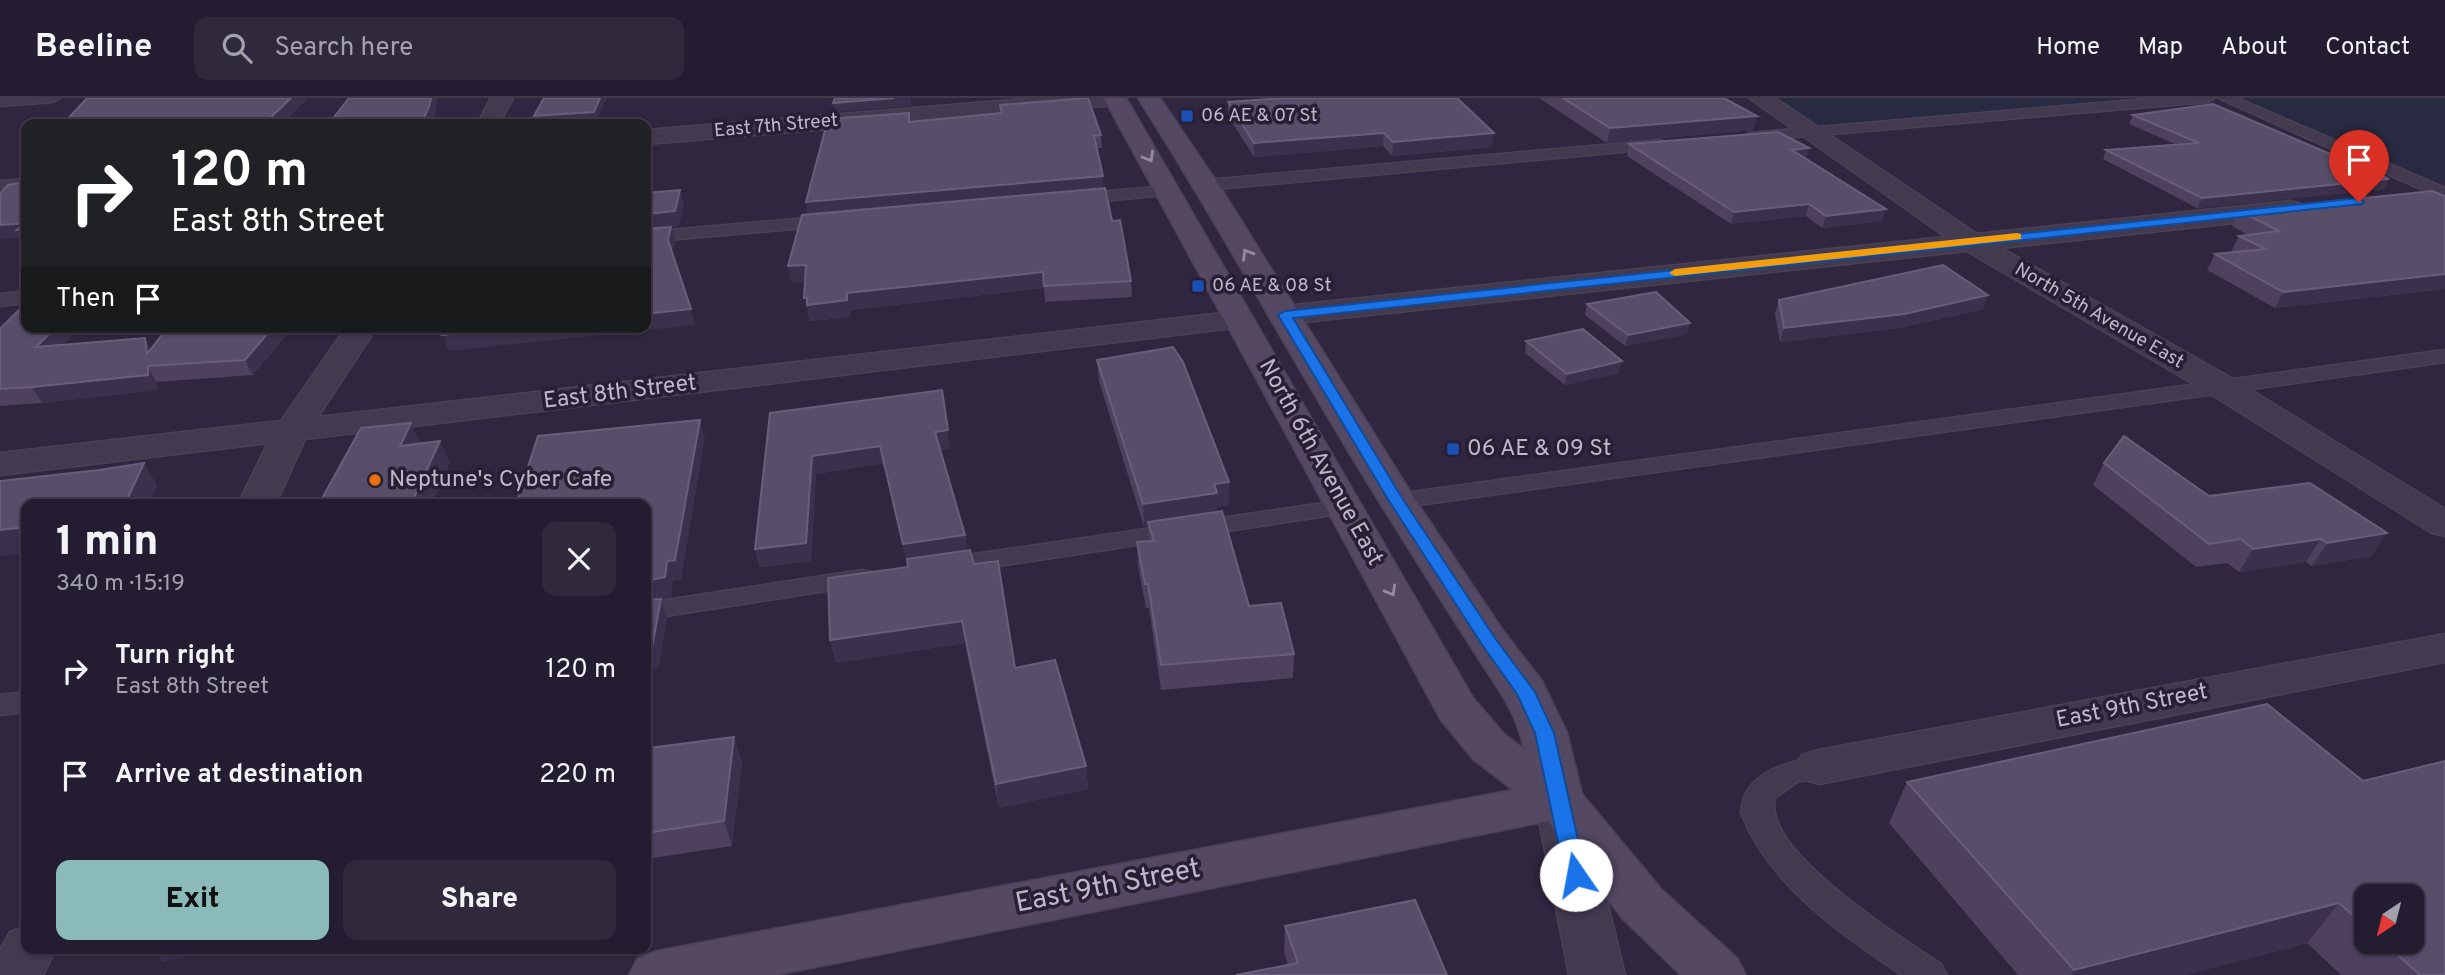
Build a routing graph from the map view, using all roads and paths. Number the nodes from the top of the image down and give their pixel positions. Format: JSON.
{"nodes":[{"id":1,"x":53,"y":98,"type":"edge"},
{"id":2,"x":502,"y":98,"type":"edge"},
{"id":3,"x":1116,"y":98,"type":"edge"},
{"id":4,"x":1149,"y":98,"type":"edge"},
{"id":5,"x":1760,"y":98,"type":"edge"},
{"id":6,"x":2208,"y":98,"type":"edge"},
{"id":7,"x":2225,"y":98,"type":"edge"},
{"id":8,"x":0,"y":102,"type":"edge"},
{"id":9,"x":491,"y":119,"type":"edge"},
{"id":10,"x":1812,"y":131,"type":"junction"},
{"id":11,"x":651,"y":137,"type":"edge"},
{"id":12,"x":1730,"y":138,"type":"edge"},
{"id":13,"x":1674,"y":143,"type":"edge"},
{"id":14,"x":1206,"y":186,"type":"junction"},
{"id":15,"x":21,"y":187,"type":"edge"},
{"id":16,"x":0,"y":189,"type":"edge"},
{"id":17,"x":1168,"y":191,"type":"junction"},
{"id":18,"x":2444,"y":193,"type":"edge"},
{"id":19,"x":2386,"y":199,"type":"edge"},
{"id":20,"x":1058,"y":201,"type":"edge"},
{"id":21,"x":2317,"y":206,"type":"edge"},
{"id":22,"x":852,"y":219,"type":"edge"},
{"id":23,"x":651,"y":237,"type":"edge"},
{"id":24,"x":1969,"y":241,"type":"junction"},
{"id":25,"x":21,"y":298,"type":"edge"},
{"id":26,"x":0,"y":300,"type":"edge"},
{"id":27,"x":1285,"y":315,"type":"junction"},
{"id":28,"x":1240,"y":320,"type":"junction"},
{"id":29,"x":358,"y":333,"type":"edge"},
{"id":30,"x":2445,"y":356,"type":"edge"},
{"id":31,"x":2221,"y":386,"type":"junction"},
{"id":32,"x":291,"y":431,"type":"junction"},
{"id":33,"x":0,"y":464,"type":"edge"},
{"id":34,"x":259,"y":499,"type":"edge"},
{"id":35,"x":1396,"y":501,"type":"junction"},
{"id":36,"x":1344,"y":507,"type":"junction"},
{"id":37,"x":2445,"y":525,"type":"edge"},
{"id":38,"x":919,"y":570,"type":"edge"},
{"id":39,"x":892,"y":574,"type":"edge"},
{"id":40,"x":651,"y":610,"type":"edge"},
{"id":41,"x":2445,"y":648,"type":"edge"},
{"id":42,"x":21,"y":703,"type":"edge"},
{"id":43,"x":0,"y":705,"type":"edge"},
{"id":44,"x":1819,"y":766,"type":"joint"},
{"id":45,"x":1559,"y":800,"type":"junction"},
{"id":46,"x":26,"y":954,"type":"edge"},
{"id":47,"x":15,"y":975,"type":"edge"},
{"id":48,"x":657,"y":975,"type":"edge"},
{"id":49,"x":1597,"y":975,"type":"edge"},
{"id":50,"x":1718,"y":975,"type":"edge"},
{"id":51,"x":1929,"y":975,"type":"edge"}],
"edges":[{"from":1,"to":8,"type":"lane"},
{"from":2,"to":9,"type":"street"},
{"from":3,"to":11,"type":"street","name":"East 7th Street"},
{"from":3,"to":17,"type":"main road","name":"North 6th Avenue East","one_way":true},
{"from":4,"to":14,"type":"main road","name":"North 6th Avenue East"},
{"from":5,"to":10,"type":"street","name":"North 5th Avenue East"},
{"from":6,"to":10,"type":"lane"},
{"from":7,"to":18,"type":"lane"},
{"from":10,"to":12,"type":"lane"},
{"from":10,"to":24,"type":"street","name":"North 5th Avenue East"},
{"from":13,"to":14,"type":"lane"},
{"from":27,"to":14,"type":"main road","name":"North 6th Avenue East","one_way":true},
{"from":15,"to":16,"type":"street"},
{"from":17,"to":20,"type":"lane"},
{"from":17,"to":28,"type":"main road","name":"North 6th Avenue East"},
{"from":18,"to":19,"type":"street"},
{"from":21,"to":24,"type":"street"},
{"from":22,"to":23,"type":"lane"},
{"from":24,"to":27,"type":"street"},
{"from":24,"to":31,"type":"street","name":"North 5th Avenue East"},
{"from":25,"to":26,"type":"lane"},
{"from":27,"to":35,"type":"main road","name":"North 6th Avenue East"},
{"from":28,"to":32,"type":"street","name":"East 8th Street"},
{"from":28,"to":36,"type":"main road","name":"North 6th Avenue East"},
{"from":29,"to":32,"type":"street"},
{"from":30,"to":31,"type":"lane"},
{"from":31,"to":35,"type":"lane"},
{"from":31,"to":37,"type":"street","name":"North 5th Avenue East"},
{"from":32,"to":33,"type":"street","name":"East 8th Street"},
{"from":32,"to":34,"type":"street"},
{"from":35,"to":45,"type":"main road","name":"North 6th Avenue East"},
{"from":36,"to":38,"type":"lane"},
{"from":36,"to":45,"type":"main road","name":"North 6th Avenue East","one_way":true},
{"from":39,"to":40,"type":"lane"},
{"from":41,"to":44,"type":"street","name":"East 9th Street"},
{"from":42,"to":43,"type":"lane"},
{"from":44,"to":51,"type":"lane"},
{"from":45,"to":48,"type":"main road","name":"East 9th Street"},
{"from":45,"to":49,"type":"street","name":"North 6th Avenue East"},
{"from":45,"to":50,"type":"main road"},
{"from":46,"to":47,"type":"street"}]}
